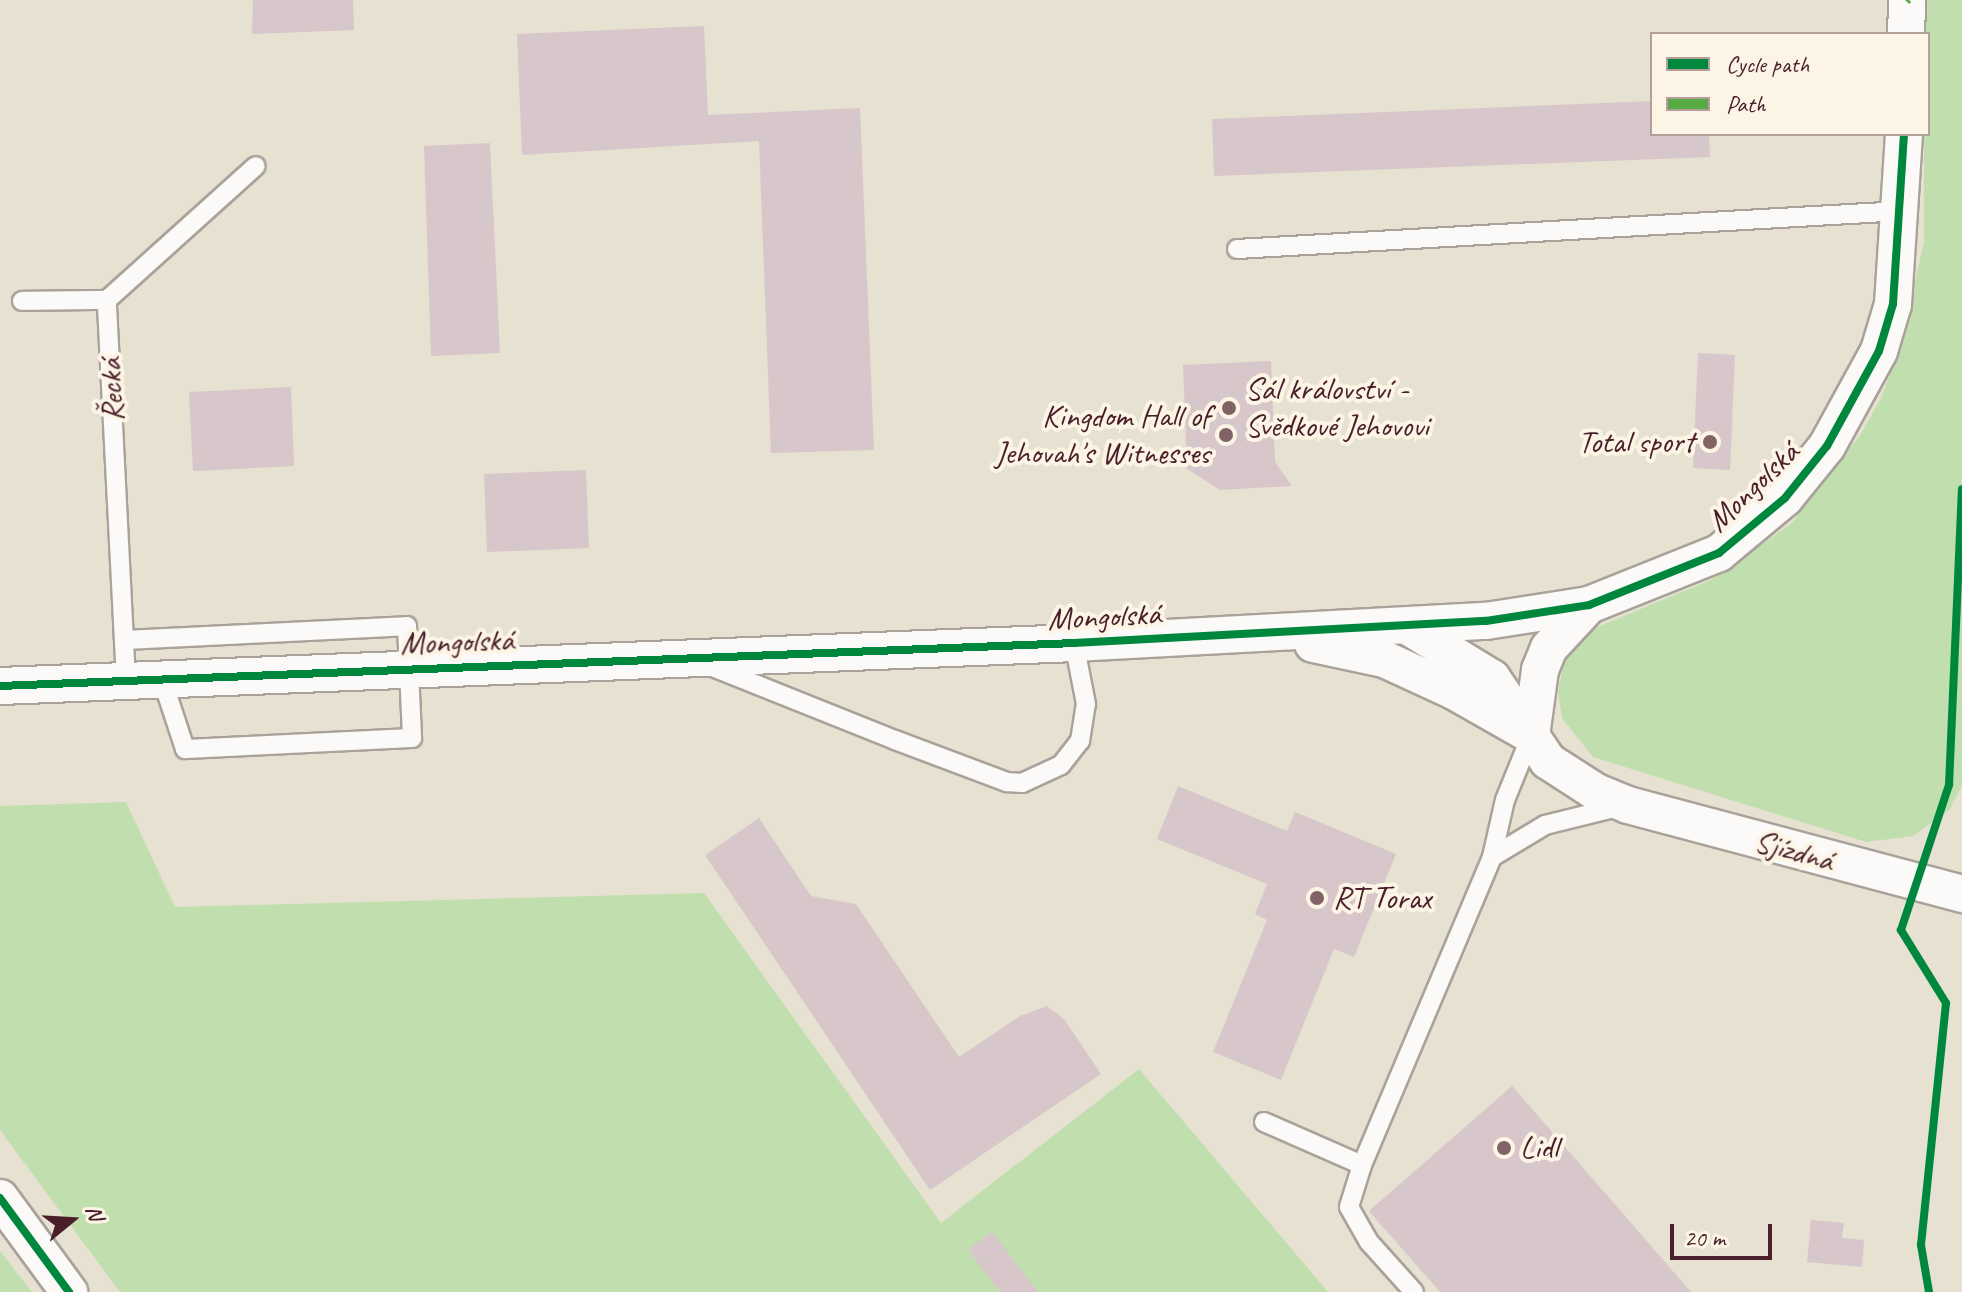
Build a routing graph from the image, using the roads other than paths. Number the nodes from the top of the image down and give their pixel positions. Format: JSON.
{"nodes":[{"id":1,"x":1907,"y":0,"type":"edge"},
{"id":2,"x":1906,"y":32,"type":"edge"},
{"id":3,"x":1904,"y":136,"type":"edge"},
{"id":4,"x":256,"y":166,"type":"dead end"},
{"id":5,"x":1903,"y":211,"type":"junction"},
{"id":6,"x":1237,"y":249,"type":"dead end"},
{"id":7,"x":107,"y":300,"type":"junction"},
{"id":8,"x":22,"y":301,"type":"dead end"},
{"id":9,"x":1589,"y":605,"type":"junction"},
{"id":10,"x":1406,"y":625,"type":"junction"},
{"id":11,"x":1244,"y":634,"type":"junction"},
{"id":12,"x":124,"y":640,"type":"junction"},
{"id":13,"x":1074,"y":643,"type":"junction"},
{"id":14,"x":693,"y":659,"type":"junction"},
{"id":15,"x":409,"y":668,"type":"junction"},
{"id":16,"x":162,"y":679,"type":"junction"},
{"id":17,"x":126,"y":681,"type":"junction"},
{"id":18,"x":0,"y":686,"type":"edge"},
{"id":19,"x":1531,"y":736,"type":"junction"},
{"id":20,"x":1628,"y":805,"type":"junction"},
{"id":21,"x":1492,"y":857,"type":"junction"},
{"id":22,"x":1962,"y":894,"type":"edge"},
{"id":23,"x":1264,"y":1122,"type":"dead end"},
{"id":24,"x":1362,"y":1165,"type":"junction"},
{"id":25,"x":0,"y":1198,"type":"edge"},
{"id":26,"x":69,"y":1292,"type":"edge"},
{"id":27,"x":1414,"y":1292,"type":"edge"}],
"edges":[{"from":1,"to":2,"type":"street"},
{"from":3,"to":5,"type":"street","name":"Mongolská"},
{"from":4,"to":7,"type":"lane"},
{"from":5,"to":6,"type":"lane"},
{"from":5,"to":9,"type":"street","name":"Mongolská"},
{"from":7,"to":8,"type":"lane"},
{"from":7,"to":12,"type":"lane","name":"Řecká"},
{"from":9,"to":10,"type":"street","name":"Mongolská"},
{"from":9,"to":19,"type":"street"},
{"from":10,"to":11,"type":"street","name":"Mongolská"},
{"from":10,"to":19,"type":"street","name":"Sjízdná"},
{"from":11,"to":13,"type":"street","name":"Mongolská"},
{"from":11,"to":19,"type":"street"},
{"from":12,"to":15,"type":"lane"},
{"from":12,"to":17,"type":"lane","name":"Řecká"},
{"from":13,"to":14,"type":"street","name":"Mongolská"},
{"from":13,"to":14,"type":"lane"},
{"from":14,"to":15,"type":"street","name":"Mongolská"},
{"from":15,"to":16,"type":"street","name":"Mongolská"},
{"from":15,"to":16,"type":"lane"},
{"from":16,"to":17,"type":"street","name":"Mongolská"},
{"from":17,"to":18,"type":"street","name":"Mongolská"},
{"from":19,"to":20,"type":"street","name":"Sjízdná"},
{"from":19,"to":21,"type":"lane"},
{"from":20,"to":21,"type":"lane"},
{"from":20,"to":22,"type":"street","name":"Sjízdná"},
{"from":21,"to":24,"type":"lane"},
{"from":23,"to":24,"type":"lane"},
{"from":24,"to":27,"type":"lane"},
{"from":25,"to":26,"type":"street"}]}
